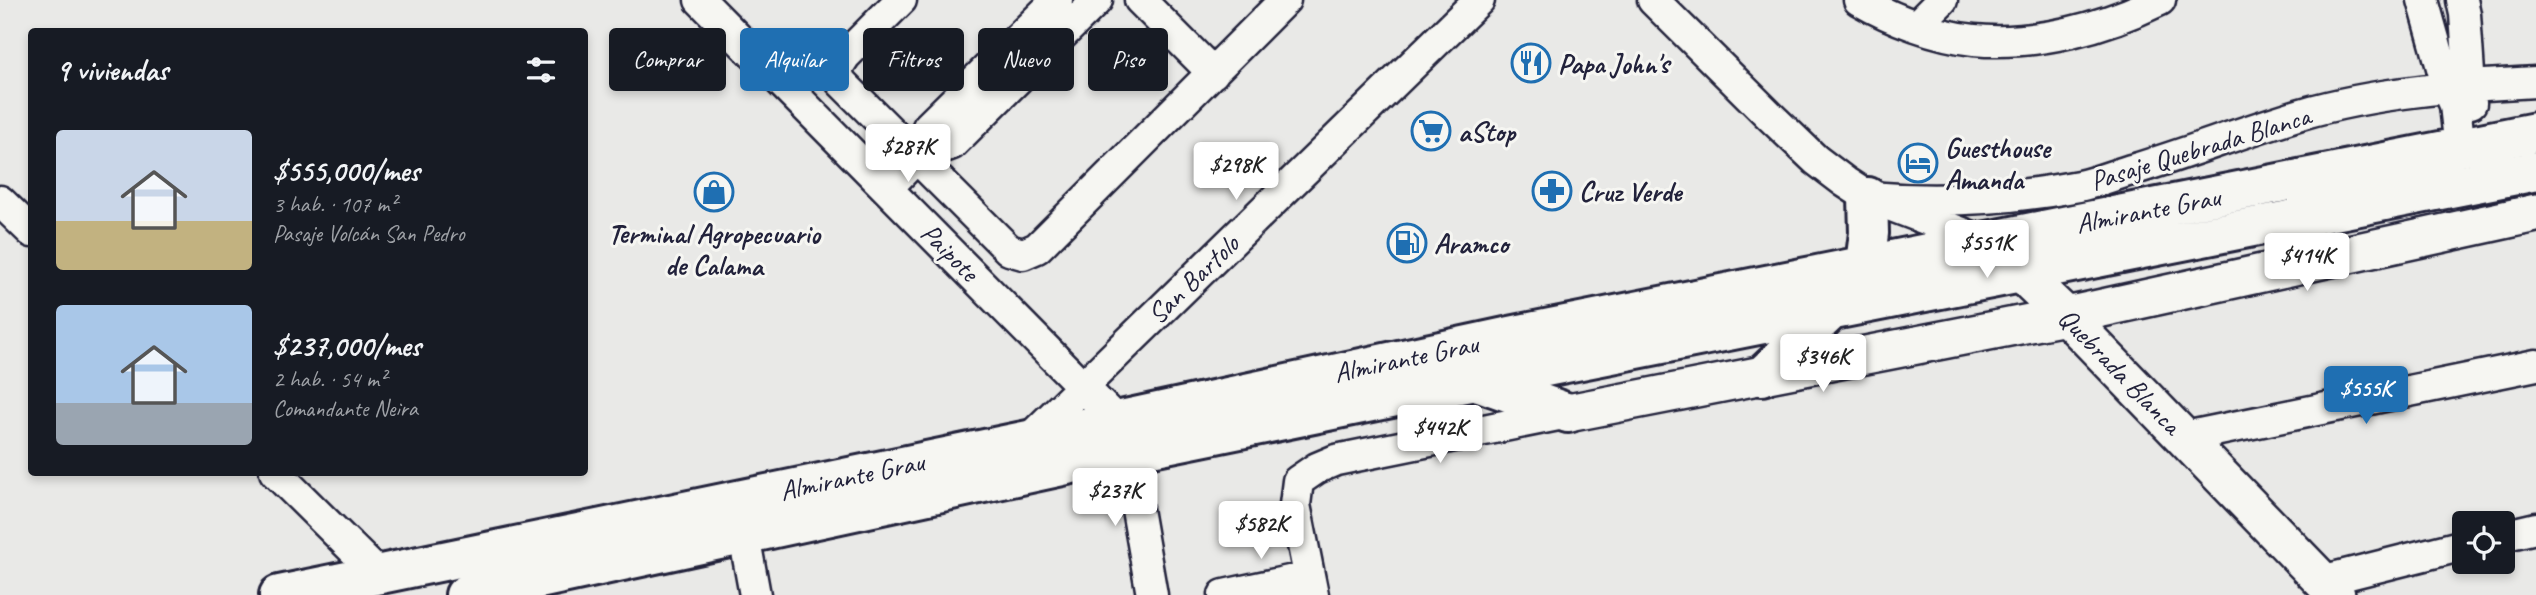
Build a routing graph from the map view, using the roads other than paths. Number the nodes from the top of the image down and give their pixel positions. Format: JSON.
{"nodes":[{"id":1,"x":700,"y":0,"type":"edge"},
{"id":2,"x":901,"y":0,"type":"edge"},
{"id":3,"x":1057,"y":0,"type":"edge"},
{"id":4,"x":1097,"y":0,"type":"edge"},
{"id":5,"x":1140,"y":0,"type":"edge"},
{"id":6,"x":1285,"y":0,"type":"edge"},
{"id":7,"x":1479,"y":0,"type":"edge"},
{"id":8,"x":1653,"y":0,"type":"edge"},
{"id":9,"x":1859,"y":0,"type":"edge"},
{"id":10,"x":1942,"y":0,"type":"edge"},
{"id":11,"x":2161,"y":0,"type":"edge"},
{"id":12,"x":2423,"y":0,"type":"edge"},
{"id":13,"x":2462,"y":0,"type":"edge"},
{"id":14,"x":1916,"y":26,"type":"junction"},
{"id":15,"x":1213,"y":73,"type":"junction"},
{"id":16,"x":2536,"y":82,"type":"edge"},
{"id":17,"x":2458,"y":87,"type":"junction"},
{"id":18,"x":2536,"y":132,"type":"edge"},
{"id":19,"x":2471,"y":147,"type":"junction"},
{"id":20,"x":917,"y":157,"type":"junction"},
{"id":21,"x":2536,"y":171,"type":"edge"},
{"id":22,"x":887,"y":188,"type":"junction"},
{"id":23,"x":1868,"y":197,"type":"junction"},
{"id":24,"x":0,"y":201,"type":"edge"},
{"id":25,"x":2536,"y":213,"type":"edge"},
{"id":26,"x":28,"y":228,"type":"edge"},
{"id":27,"x":1986,"y":242,"type":"junction"},
{"id":28,"x":1865,"y":264,"type":"junction"},
{"id":29,"x":2024,"y":274,"type":"junction"},
{"id":30,"x":1832,"y":310,"type":"junction"},
{"id":31,"x":2066,"y":316,"type":"junction"},
{"id":32,"x":2536,"y":365,"type":"edge"},
{"id":33,"x":1762,"y":376,"type":"junction"},
{"id":34,"x":1475,"y":380,"type":"junction"},
{"id":35,"x":1083,"y":386,"type":"junction"},
{"id":36,"x":1568,"y":413,"type":"junction"},
{"id":37,"x":1122,"y":437,"type":"junction"},
{"id":38,"x":2185,"y":437,"type":"junction"},
{"id":39,"x":1028,"y":440,"type":"junction"},
{"id":40,"x":279,"y":476,"type":"edge"},
{"id":41,"x":744,"y":535,"type":"junction"},
{"id":42,"x":2452,"y":549,"type":"edge"},
{"id":43,"x":384,"y":585,"type":"edge"},
{"id":44,"x":1311,"y":586,"type":"edge"},
{"id":45,"x":2328,"y":588,"type":"edge"},
{"id":46,"x":279,"y":595,"type":"edge"},
{"id":47,"x":465,"y":595,"type":"edge"},
{"id":48,"x":755,"y":595,"type":"edge"},
{"id":49,"x":1152,"y":595,"type":"edge"},
{"id":50,"x":1224,"y":595,"type":"edge"}],
"edges":[{"from":1,"to":22,"type":"street","name":"Paipote"},
{"from":2,"to":20,"type":"street"},
{"from":3,"to":20,"type":"street"},
{"from":4,"to":20,"type":"street"},
{"from":5,"to":15,"type":"street"},
{"from":6,"to":15,"type":"street"},
{"from":7,"to":35,"type":"street","name":"San Bartolo"},
{"from":8,"to":23,"type":"street","name":"Quebrada Blanca"},
{"from":9,"to":14,"type":"street"},
{"from":10,"to":14,"type":"street"},
{"from":11,"to":14,"type":"street"},
{"from":12,"to":17,"type":"street"},
{"from":13,"to":17,"type":"street"},
{"from":15,"to":20,"type":"street"},
{"from":16,"to":17,"type":"street","name":"Pasaje Quebrada Blanca"},
{"from":17,"to":19,"type":"street"},
{"from":17,"to":23,"type":"street","name":"Pasaje Quebrada Blanca"},
{"from":18,"to":19,"type":"main road","name":"Almirante Grau"},
{"from":19,"to":27,"type":"main road","name":"Almirante Grau"},
{"from":20,"to":22,"type":"street"},
{"from":21,"to":29,"type":"main road","name":"Almirante Grau"},
{"from":22,"to":35,"type":"street","name":"Paipote"},
{"from":23,"to":27,"type":"street","name":"Quebrada Blanca"},
{"from":23,"to":28,"type":"main road"},
{"from":24,"to":26,"type":"street"},
{"from":25,"to":31,"type":"street"},
{"from":27,"to":28,"type":"main road","name":"Almirante Grau"},
{"from":27,"to":29,"type":"street","name":"Quebrada Blanca"},
{"from":28,"to":37,"type":"main road","name":"Almirante Grau"},
{"from":29,"to":30,"type":"main road","name":"Almirante Grau"},
{"from":29,"to":31,"type":"street","name":"Quebrada Blanca"},
{"from":30,"to":33,"type":"main road"},
{"from":30,"to":34,"type":"main road","name":"Almirante Grau"},
{"from":31,"to":33,"type":"street"},
{"from":31,"to":38,"type":"street","name":"Quebrada Blanca"},
{"from":32,"to":38,"type":"street"},
{"from":33,"to":36,"type":"street"},
{"from":34,"to":36,"type":"main road"},
{"from":34,"to":37,"type":"main road","name":"Almirante Grau"},
{"from":35,"to":37,"type":"street","name":"Paipote"},
{"from":35,"to":39,"type":"street","name":"San Bartolo"},
{"from":36,"to":44,"type":"street"},
{"from":37,"to":39,"type":"main road","name":"Almirante Grau"},
{"from":37,"to":41,"type":"main road","name":"Almirante Grau"},
{"from":37,"to":49,"type":"street"},
{"from":38,"to":45,"type":"street","name":"Quebrada Blanca"},
{"from":39,"to":43,"type":"main road","name":"Almirante Grau"},
{"from":40,"to":43,"type":"street"},
{"from":41,"to":47,"type":"main road","name":"Almirante Grau"},
{"from":41,"to":48,"type":"street"},
{"from":42,"to":45,"type":"street"},
{"from":43,"to":46,"type":"main road","name":"Almirante Grau"},
{"from":44,"to":50,"type":"street"}]}
